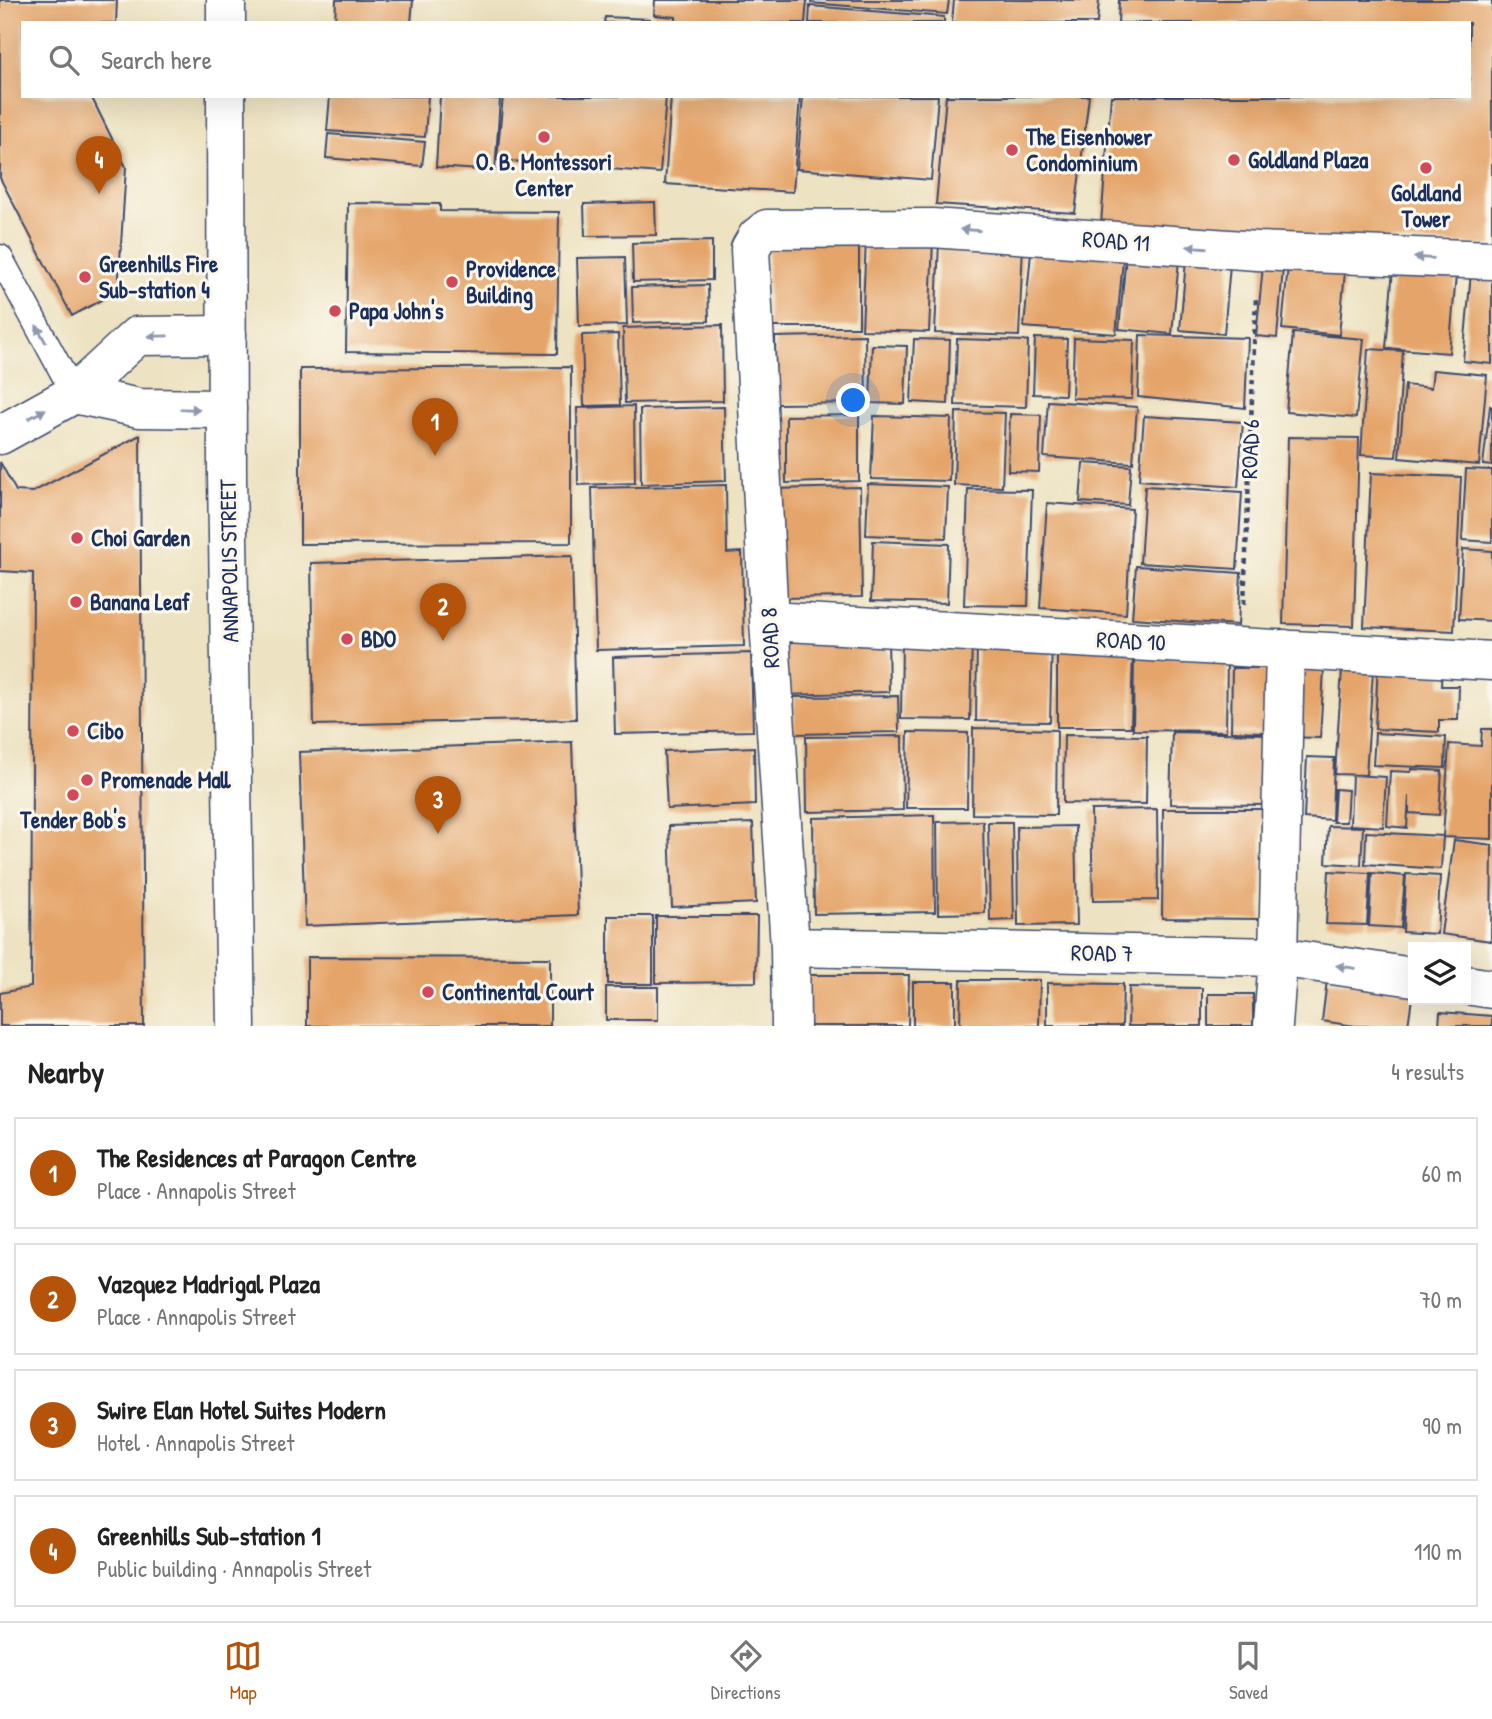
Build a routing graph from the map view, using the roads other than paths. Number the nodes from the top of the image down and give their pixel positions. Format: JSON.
{"nodes":[{"id":1,"x":226,"y":0,"type":"edge"},
{"id":2,"x":226,"y":21,"type":"edge"},
{"id":3,"x":226,"y":98,"type":"edge"},
{"id":4,"x":750,"y":249,"type":"joint"},
{"id":5,"x":0,"y":257,"type":"edge"},
{"id":6,"x":1492,"y":260,"type":"edge"},
{"id":7,"x":227,"y":335,"type":"junction"},
{"id":8,"x":74,"y":394,"type":"junction"},
{"id":9,"x":227,"y":410,"type":"junction"},
{"id":10,"x":0,"y":435,"type":"edge"},
{"id":11,"x":769,"y":621,"type":"junction"},
{"id":12,"x":1285,"y":649,"type":"junction"},
{"id":13,"x":1492,"y":662,"type":"edge"},
{"id":14,"x":790,"y":947,"type":"junction"},
{"id":15,"x":1278,"y":957,"type":"junction"},
{"id":16,"x":1408,"y":976,"type":"edge"},
{"id":17,"x":1471,"y":986,"type":"edge"},
{"id":18,"x":1492,"y":989,"type":"edge"},
{"id":19,"x":236,"y":1026,"type":"edge"},
{"id":20,"x":791,"y":1026,"type":"edge"},
{"id":21,"x":1273,"y":1026,"type":"edge"}],
"edges":[{"from":1,"to":2,"type":"street"},
{"from":3,"to":7,"type":"street","name":"ANNAPOLIS STREET"},
{"from":6,"to":4,"type":"street","name":"ROAD 11","one_way":true},
{"from":4,"to":11,"type":"street","name":"ROAD 8"},
{"from":8,"to":5,"type":"lane","one_way":true},
{"from":7,"to":8,"type":"street","one_way":true},
{"from":7,"to":9,"type":"street","name":"ANNAPOLIS STREET"},
{"from":8,"to":9,"type":"street","one_way":true},
{"from":10,"to":8,"type":"street","one_way":true},
{"from":9,"to":19,"type":"street","name":"ANNAPOLIS STREET"},
{"from":11,"to":12,"type":"street","name":"ROAD 10"},
{"from":11,"to":14,"type":"street","name":"ROAD 8"},
{"from":12,"to":13,"type":"street","name":"ROAD 10"},
{"from":12,"to":15,"type":"street"},
{"from":14,"to":15,"type":"street","name":"ROAD 7"},
{"from":14,"to":20,"type":"street","name":"ROAD 8"},
{"from":16,"to":15,"type":"street","name":"ROAD 7","one_way":true},
{"from":15,"to":21,"type":"street"},
{"from":17,"to":18,"type":"street"}]}
